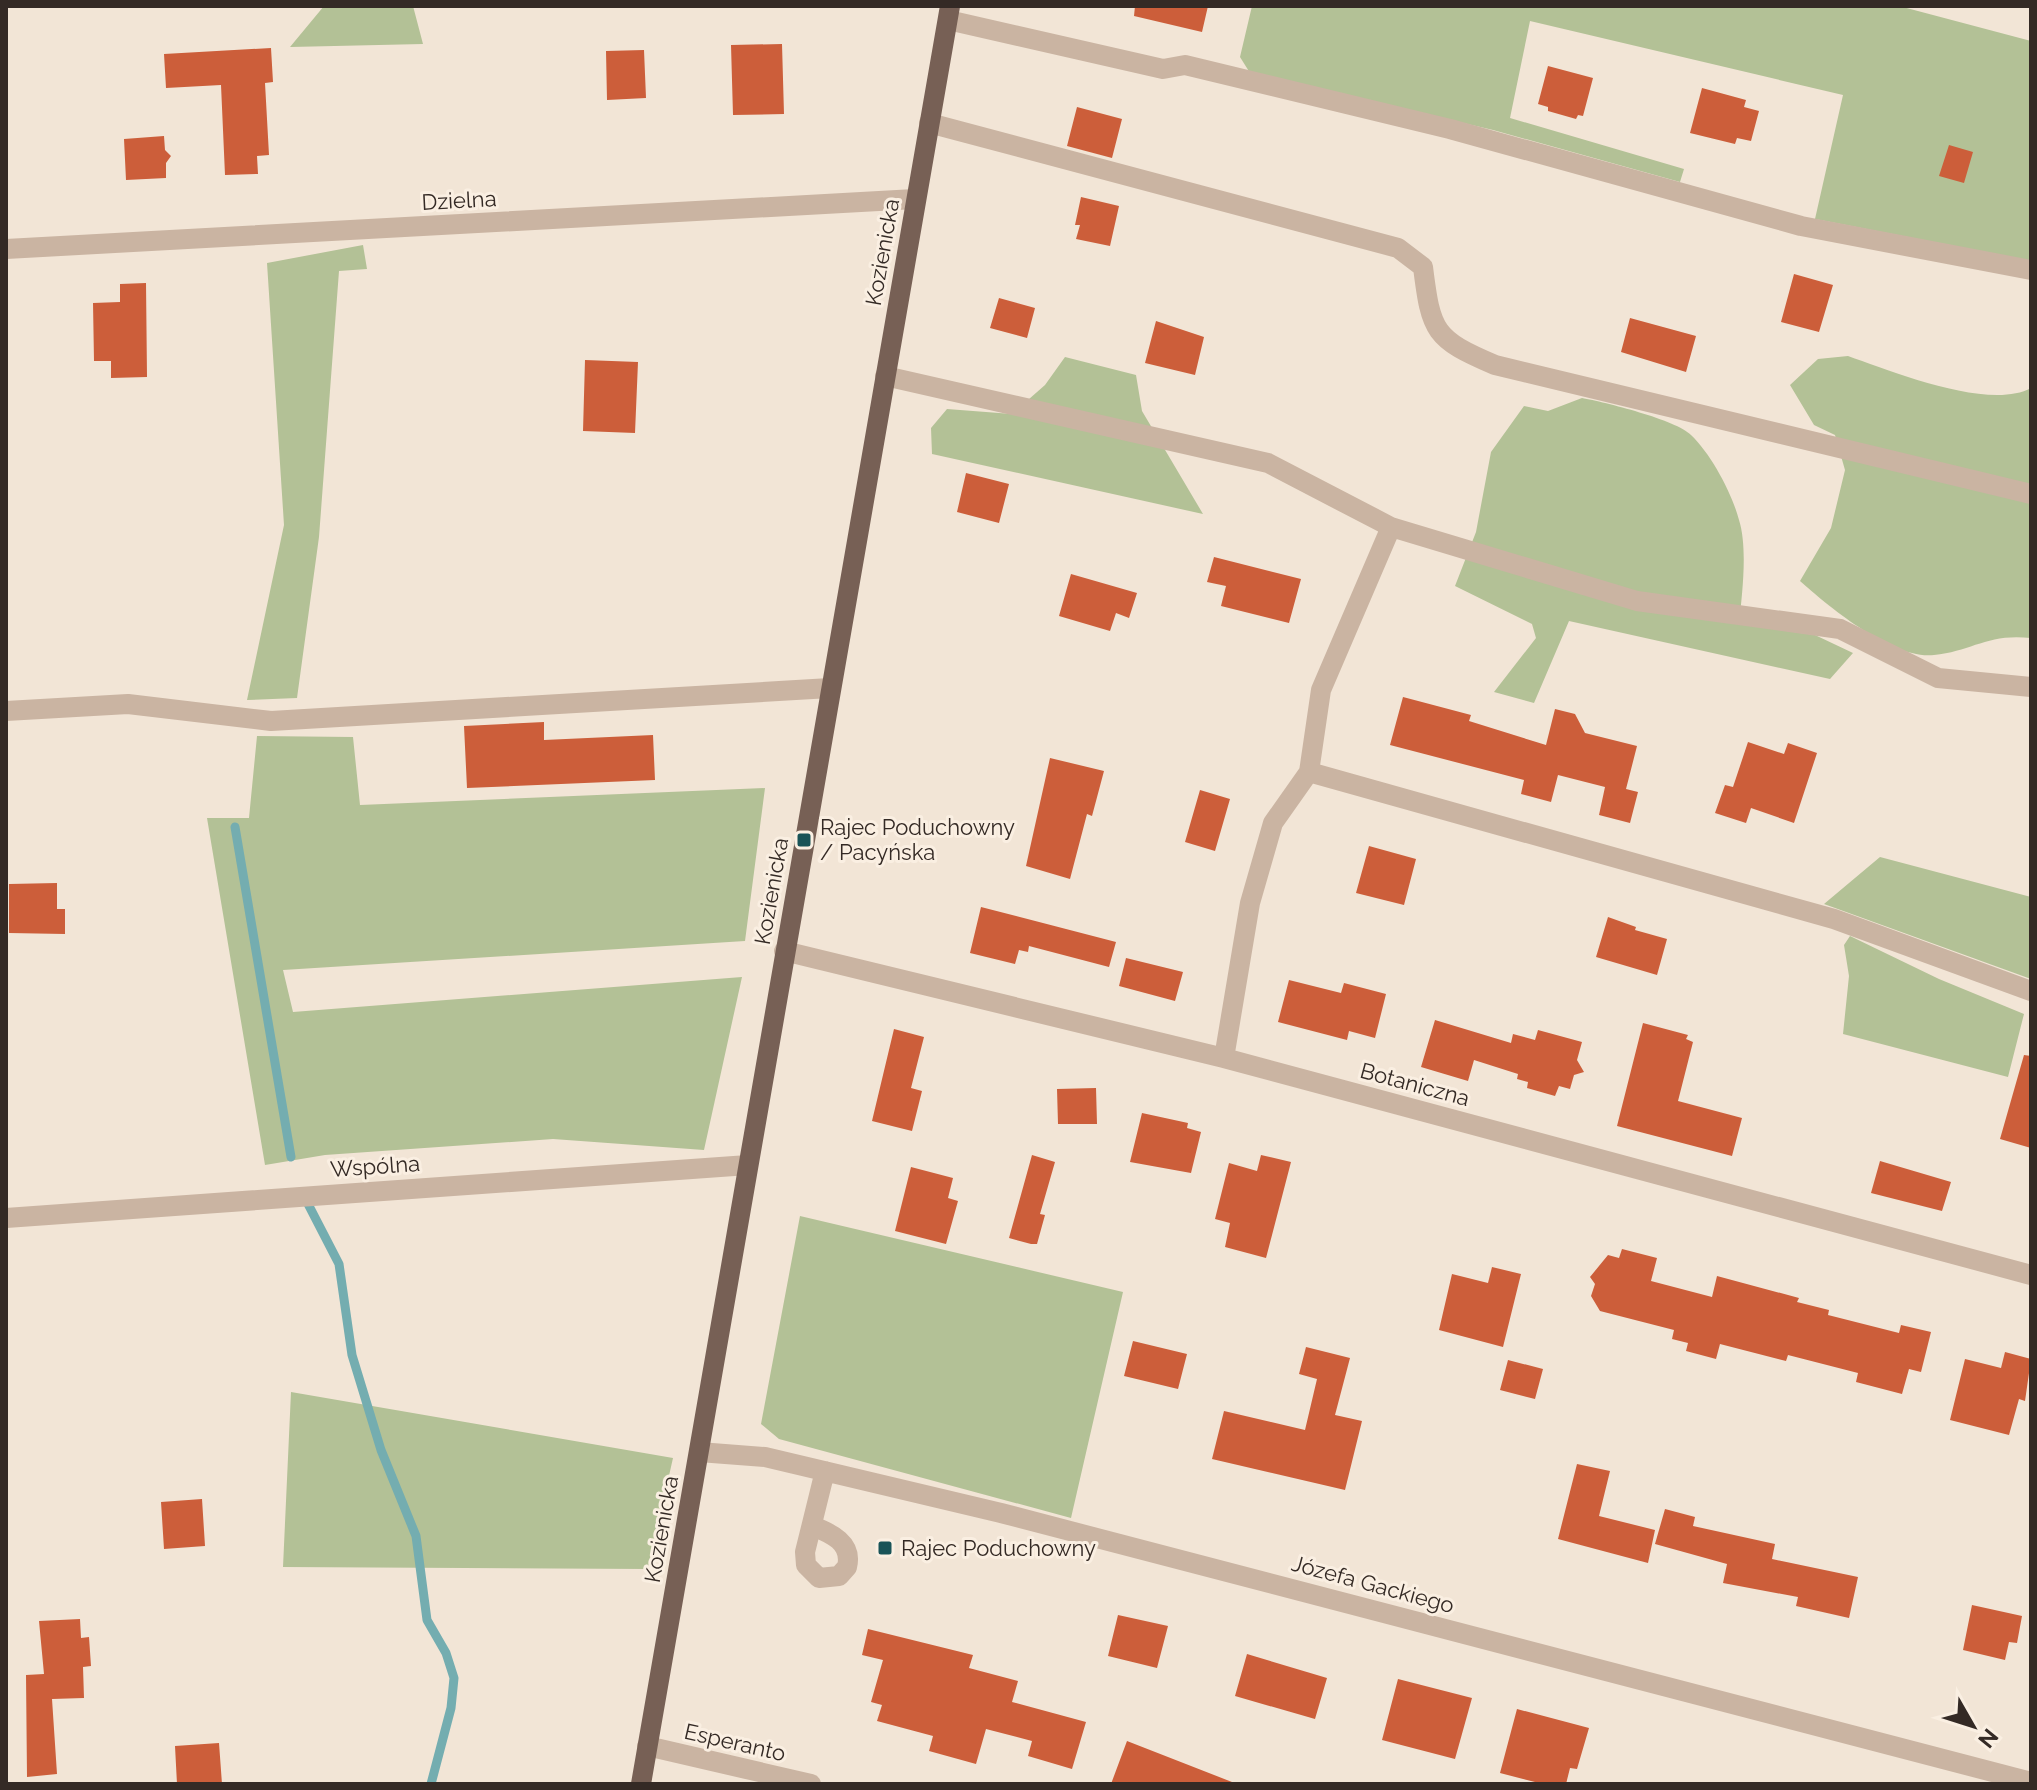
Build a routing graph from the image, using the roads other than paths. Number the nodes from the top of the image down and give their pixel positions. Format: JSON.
{"nodes":[{"id":1,"x":949,"y":13,"type":"edge"},
{"id":2,"x":929,"y":123,"type":"junction"},
{"id":3,"x":915,"y":199,"type":"junction"},
{"id":4,"x":6,"y":249,"type":"edge"},
{"id":5,"x":2031,"y":270,"type":"edge"},
{"id":6,"x":885,"y":376,"type":"junction"},
{"id":7,"x":2031,"y":494,"type":"edge"},
{"id":8,"x":1391,"y":527,"type":"junction"},
{"id":9,"x":2031,"y":687,"type":"edge"},
{"id":10,"x":830,"y":688,"type":"junction"},
{"id":11,"x":6,"y":711,"type":"edge"},
{"id":12,"x":1309,"y":772,"type":"junction"},
{"id":13,"x":784,"y":951,"type":"junction"},
{"id":14,"x":2031,"y":991,"type":"edge"},
{"id":15,"x":1224,"y":1058,"type":"junction"},
{"id":16,"x":748,"y":1165,"type":"junction"},
{"id":17,"x":6,"y":1218,"type":"edge"},
{"id":18,"x":2031,"y":1275,"type":"edge"},
{"id":19,"x":699,"y":1452,"type":"junction"},
{"id":20,"x":825,"y":1471,"type":"junction"},
{"id":21,"x":812,"y":1526,"type":"dead end"},
{"id":22,"x":647,"y":1746,"type":"junction"},
{"id":23,"x":2031,"y":1782,"type":"edge"},
{"id":24,"x":641,"y":1784,"type":"edge"},
{"id":25,"x":811,"y":1784,"type":"edge"}],
"edges":[{"from":1,"to":2,"type":"main road","name":"Kozienicka"},
{"from":1,"to":5,"type":"street"},
{"from":2,"to":3,"type":"main road","name":"Kozienicka"},
{"from":2,"to":7,"type":"street"},
{"from":3,"to":4,"type":"street","name":"Dzielna"},
{"from":3,"to":6,"type":"main road","name":"Kozienicka"},
{"from":6,"to":8,"type":"street"},
{"from":6,"to":10,"type":"main road","name":"Kozienicka"},
{"from":8,"to":9,"type":"street"},
{"from":8,"to":12,"type":"street"},
{"from":10,"to":11,"type":"street"},
{"from":10,"to":13,"type":"main road","name":"Kozienicka"},
{"from":12,"to":14,"type":"street"},
{"from":12,"to":15,"type":"street"},
{"from":13,"to":15,"type":"street","name":"Botaniczna"},
{"from":13,"to":16,"type":"main road","name":"Kozienicka"},
{"from":15,"to":18,"type":"street","name":"Botaniczna"},
{"from":16,"to":17,"type":"street","name":"Wspólna"},
{"from":16,"to":19,"type":"main road","name":"Kozienicka"},
{"from":19,"to":20,"type":"street","name":"Józefa Gackiego"},
{"from":19,"to":22,"type":"main road","name":"Kozienicka"},
{"from":20,"to":21,"type":"street"},
{"from":20,"to":23,"type":"street","name":"Józefa Gackiego"},
{"from":22,"to":24,"type":"main road","name":"Kozienicka"},
{"from":22,"to":25,"type":"street","name":"Esperanto"}]}
